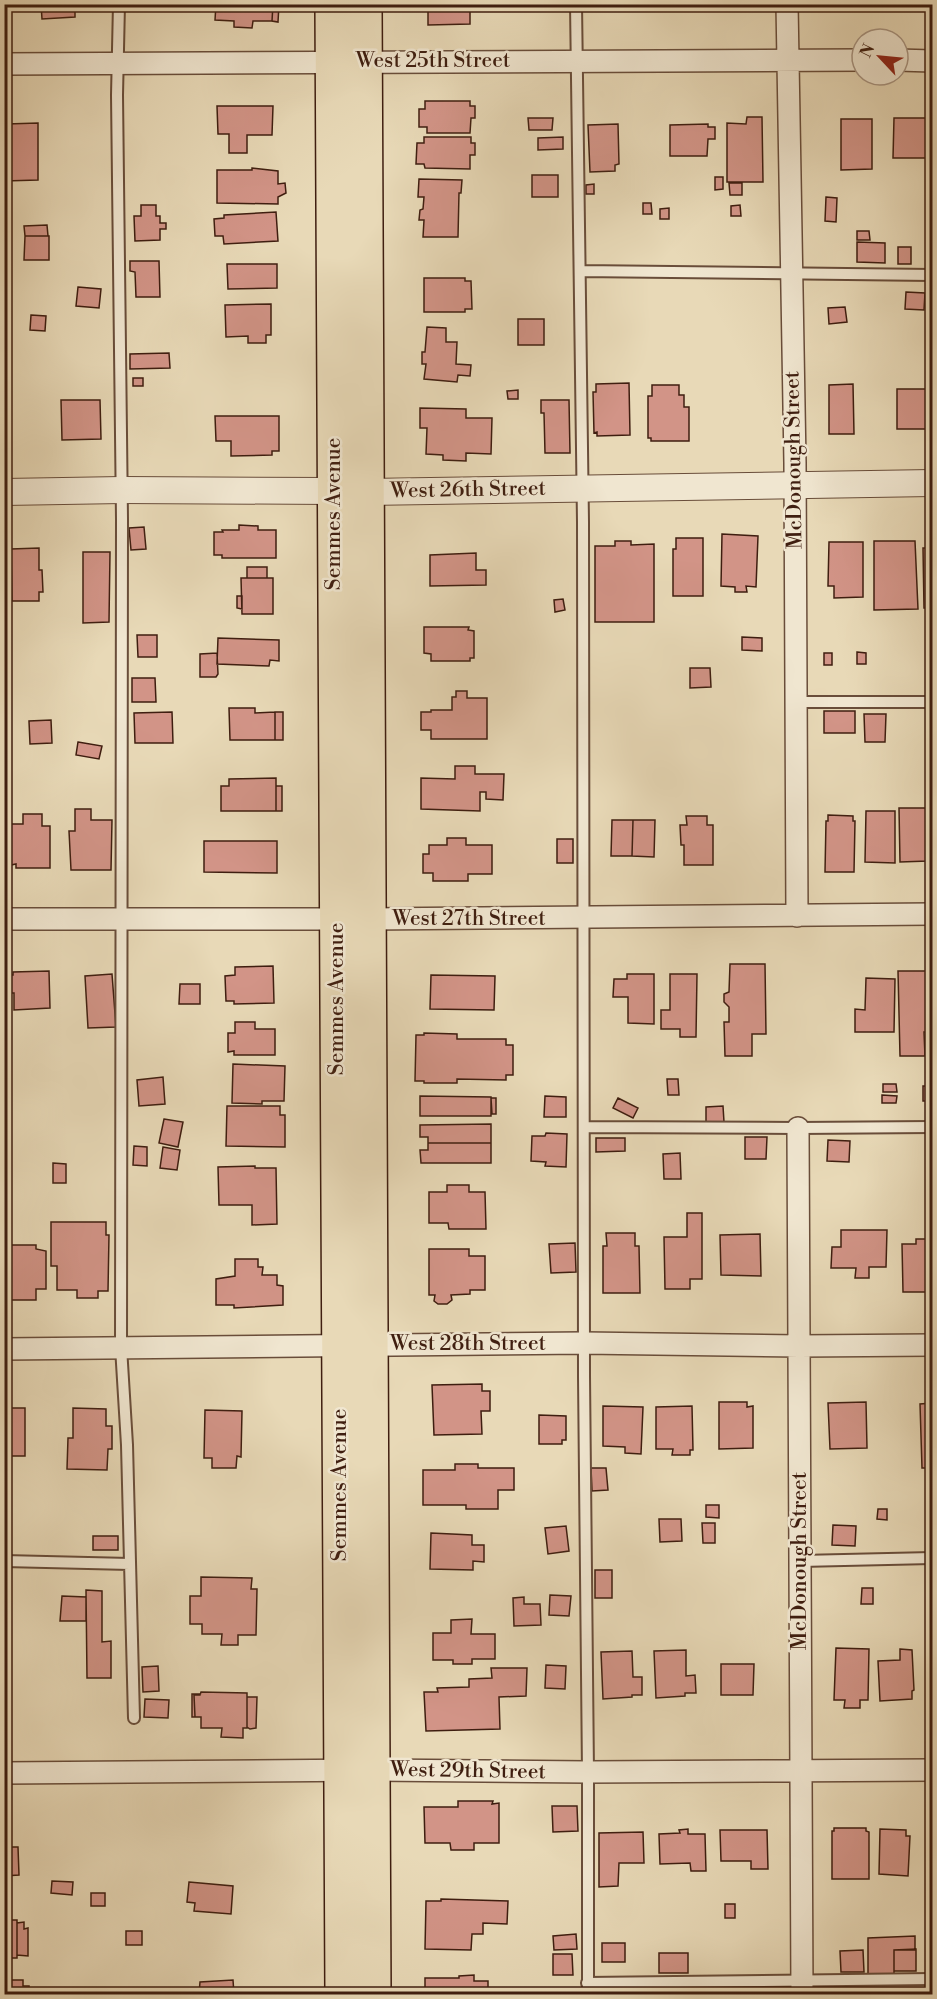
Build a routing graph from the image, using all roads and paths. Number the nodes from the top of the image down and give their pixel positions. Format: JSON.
{"nodes":[{"id":1,"x":119,"y":4,"type":"edge"},
{"id":2,"x":332,"y":4,"type":"edge"},
{"id":3,"x":365,"y":4,"type":"edge"},
{"id":4,"x":576,"y":4,"type":"edge"},
{"id":5,"x":787,"y":4,"type":"edge"},
{"id":6,"x":787,"y":59,"type":"junction"},
{"id":7,"x":850,"y":60,"type":"edge"},
{"id":8,"x":910,"y":60,"type":"edge"},
{"id":9,"x":577,"y":61,"type":"junction"},
{"id":10,"x":933,"y":61,"type":"edge"},
{"id":11,"x":332,"y":62,"type":"junction"},
{"id":12,"x":366,"y":62,"type":"junction"},
{"id":13,"x":118,"y":63,"type":"junction"},
{"id":14,"x":4,"y":64,"type":"edge"},
{"id":15,"x":580,"y":271,"type":"junction"},
{"id":16,"x":791,"y":274,"type":"junction"},
{"id":17,"x":933,"y":275,"type":"edge"},
{"id":18,"x":933,"y":483,"type":"edge"},
{"id":19,"x":795,"y":485,"type":"junction"},
{"id":20,"x":583,"y":488,"type":"junction"},
{"id":21,"x":122,"y":490,"type":"junction"},
{"id":22,"x":333,"y":491,"type":"junction"},
{"id":23,"x":4,"y":492,"type":"edge"},
{"id":24,"x":367,"y":492,"type":"junction"},
{"id":25,"x":797,"y":702,"type":"junction"},
{"id":26,"x":933,"y":702,"type":"edge"},
{"id":27,"x":933,"y":914,"type":"edge"},
{"id":28,"x":798,"y":916,"type":"junction"},
{"id":29,"x":585,"y":918,"type":"junction"},
{"id":30,"x":4,"y":919,"type":"edge"},
{"id":31,"x":121,"y":919,"type":"junction"},
{"id":32,"x":353,"y":920,"type":"junction"},
{"id":33,"x":933,"y":1126,"type":"edge"},
{"id":34,"x":584,"y":1127,"type":"junction"},
{"id":35,"x":798,"y":1128,"type":"junction"},
{"id":36,"x":584,"y":1343,"type":"junction"},
{"id":37,"x":355,"y":1345,"type":"junction"},
{"id":38,"x":933,"y":1345,"type":"edge"},
{"id":39,"x":799,"y":1346,"type":"junction"},
{"id":40,"x":121,"y":1347,"type":"junction"},
{"id":41,"x":4,"y":1349,"type":"edge"},
{"id":42,"x":933,"y":1558,"type":"edge"},
{"id":43,"x":4,"y":1561,"type":"edge"},
{"id":44,"x":800,"y":1561,"type":"junction"},
{"id":45,"x":130,"y":1564,"type":"junction"},
{"id":46,"x":134,"y":1718,"type":"dead end"},
{"id":47,"x":341,"y":1770,"type":"junction"},
{"id":48,"x":373,"y":1770,"type":"junction"},
{"id":49,"x":933,"y":1770,"type":"edge"},
{"id":50,"x":800,"y":1771,"type":"junction"},
{"id":51,"x":588,"y":1772,"type":"junction"},
{"id":52,"x":4,"y":1773,"type":"edge"},
{"id":53,"x":933,"y":1979,"type":"edge"},
{"id":54,"x":588,"y":1983,"type":"junction"},
{"id":55,"x":802,"y":1987,"type":"edge"},
{"id":56,"x":342,"y":1995,"type":"edge"},
{"id":57,"x":374,"y":1995,"type":"edge"},
{"id":58,"x":588,"y":1995,"type":"edge"}],
"edges":[{"from":1,"to":13,"type":"lane"},
{"from":2,"to":11,"type":"main road","name":"Semmes Avenue"},
{"from":3,"to":12,"type":"main road","name":"Semmes Avenue"},
{"from":4,"to":9,"type":"lane"},
{"from":5,"to":6,"type":"street","name":"McDonough Street"},
{"from":6,"to":7,"type":"street","name":"West 25th Street"},
{"from":6,"to":9,"type":"street","name":"West 25th Street"},
{"from":6,"to":16,"type":"street","name":"McDonough Street"},
{"from":8,"to":10,"type":"street"},
{"from":9,"to":12,"type":"street","name":"West 25th Street"},
{"from":9,"to":15,"type":"lane"},
{"from":11,"to":12,"type":"street","name":"West 25th Street"},
{"from":11,"to":13,"type":"street","name":"West 25th Street"},
{"from":11,"to":22,"type":"main road","name":"Semmes Avenue"},
{"from":12,"to":24,"type":"main road","name":"Semmes Avenue"},
{"from":13,"to":14,"type":"street","name":"West 25th Street"},
{"from":13,"to":21,"type":"lane"},
{"from":15,"to":16,"type":"lane"},
{"from":15,"to":20,"type":"lane"},
{"from":16,"to":17,"type":"lane"},
{"from":16,"to":19,"type":"street","name":"McDonough Street"},
{"from":18,"to":19,"type":"street","name":"West 26th Street"},
{"from":19,"to":20,"type":"street","name":"West 26th Street"},
{"from":19,"to":25,"type":"street","name":"McDonough Street"},
{"from":20,"to":24,"type":"street","name":"West 26th Street"},
{"from":20,"to":29,"type":"lane"},
{"from":21,"to":22,"type":"street","name":"West 26th Street"},
{"from":21,"to":23,"type":"street","name":"West 26th Street"},
{"from":21,"to":31,"type":"lane"},
{"from":22,"to":24,"type":"street","name":"West 26th Street"},
{"from":22,"to":32,"type":"main road","name":"Semmes Avenue"},
{"from":24,"to":32,"type":"main road","name":"Semmes Avenue"},
{"from":25,"to":26,"type":"lane"},
{"from":25,"to":28,"type":"street","name":"McDonough Street"},
{"from":27,"to":28,"type":"street","name":"West 27th Street"},
{"from":28,"to":29,"type":"street","name":"West 27th Street"},
{"from":29,"to":32,"type":"street","name":"West 27th Street"},
{"from":29,"to":34,"type":"lane"},
{"from":30,"to":31,"type":"street","name":"West 27th Street"},
{"from":31,"to":32,"type":"street","name":"West 27th Street"},
{"from":31,"to":40,"type":"lane"},
{"from":32,"to":37,"type":"main road","name":"Semmes Avenue"},
{"from":33,"to":35,"type":"lane"},
{"from":34,"to":35,"type":"lane"},
{"from":34,"to":36,"type":"lane"},
{"from":35,"to":39,"type":"street","name":"McDonough Street"},
{"from":36,"to":37,"type":"street","name":"West 28th Street"},
{"from":36,"to":39,"type":"street","name":"West 28th Street"},
{"from":36,"to":51,"type":"lane"},
{"from":37,"to":40,"type":"street","name":"West 28th Street"},
{"from":37,"to":47,"type":"main road","name":"Semmes Avenue"},
{"from":37,"to":48,"type":"main road","name":"Semmes Avenue"},
{"from":38,"to":39,"type":"street","name":"West 28th Street"},
{"from":39,"to":44,"type":"street","name":"McDonough Street"},
{"from":40,"to":41,"type":"street","name":"West 28th Street"},
{"from":40,"to":45,"type":"lane"},
{"from":42,"to":44,"type":"lane"},
{"from":43,"to":45,"type":"lane"},
{"from":44,"to":50,"type":"street","name":"McDonough Street"},
{"from":45,"to":46,"type":"lane"},
{"from":47,"to":48,"type":"street","name":"West 29th Street"},
{"from":47,"to":52,"type":"street","name":"West 29th Street"},
{"from":47,"to":56,"type":"main road","name":"Semmes Avenue"},
{"from":48,"to":51,"type":"street","name":"West 29th Street"},
{"from":48,"to":57,"type":"main road","name":"Semmes Avenue"},
{"from":49,"to":50,"type":"street","name":"West 29th Street"},
{"from":50,"to":51,"type":"street","name":"West 29th Street"},
{"from":50,"to":55,"type":"street","name":"McDonough Street"},
{"from":51,"to":54,"type":"lane"},
{"from":53,"to":55,"type":"lane"},
{"from":54,"to":55,"type":"lane"},
{"from":54,"to":58,"type":"lane"}]}
